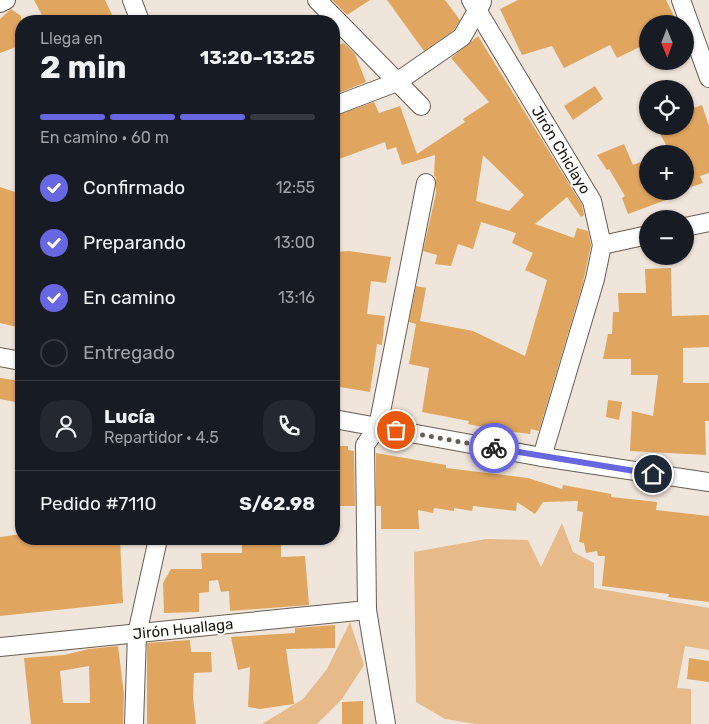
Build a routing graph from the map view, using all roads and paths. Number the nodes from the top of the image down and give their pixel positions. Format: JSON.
{"nodes":[{"id":1,"x":6,"y":0,"type":"edge"},
{"id":2,"x":132,"y":0,"type":"edge"},
{"id":3,"x":317,"y":0,"type":"edge"},
{"id":4,"x":681,"y":0,"type":"edge"},
{"id":5,"x":0,"y":3,"type":"edge"},
{"id":6,"x":477,"y":4,"type":"edge"},
{"id":7,"x":138,"y":15,"type":"edge"},
{"id":8,"x":332,"y":15,"type":"edge"},
{"id":9,"x":340,"y":24,"type":"edge"},
{"id":10,"x":709,"y":78,"type":"edge"},
{"id":11,"x":397,"y":82,"type":"junction"},
{"id":12,"x":340,"y":104,"type":"edge"},
{"id":13,"x":421,"y":106,"type":"dead end"},
{"id":14,"x":426,"y":183,"type":"dead end"},
{"id":15,"x":709,"y":222,"type":"edge"},
{"id":16,"x":694,"y":225,"type":"edge"},
{"id":17,"x":639,"y":237,"type":"edge"},
{"id":18,"x":602,"y":245,"type":"junction"},
{"id":19,"x":0,"y":357,"type":"edge"},
{"id":20,"x":15,"y":360,"type":"edge"},
{"id":21,"x":340,"y":420,"type":"edge"},
{"id":22,"x":378,"y":427,"type":"junction"},
{"id":23,"x":542,"y":457,"type":"junction"},
{"id":24,"x":709,"y":482,"type":"edge"},
{"id":25,"x":157,"y":545,"type":"edge"},
{"id":26,"x":367,"y":610,"type":"junction"},
{"id":27,"x":137,"y":634,"type":"junction"},
{"id":28,"x":0,"y":647,"type":"edge"},
{"id":29,"x":134,"y":724,"type":"edge"},
{"id":30,"x":386,"y":724,"type":"edge"}],
"edges":[{"from":1,"to":5,"type":"street"},
{"from":2,"to":7,"type":"street"},
{"from":3,"to":8,"type":"street"},
{"from":4,"to":10,"type":"street"},
{"from":6,"to":11,"type":"street"},
{"from":6,"to":18,"type":"street","name":"Jirón Chiclayo"},
{"from":9,"to":11,"type":"street"},
{"from":11,"to":12,"type":"street"},
{"from":11,"to":13,"type":"street"},
{"from":14,"to":22,"type":"street"},
{"from":15,"to":16,"type":"street"},
{"from":17,"to":18,"type":"street"},
{"from":18,"to":23,"type":"street","name":"Jirón Chiclayo"},
{"from":19,"to":20,"type":"street"},
{"from":21,"to":22,"type":"street"},
{"from":22,"to":23,"type":"street"},
{"from":22,"to":26,"type":"street"},
{"from":23,"to":24,"type":"street"},
{"from":25,"to":27,"type":"street"},
{"from":26,"to":27,"type":"street","name":"Jirón Huallaga"},
{"from":26,"to":30,"type":"street"},
{"from":27,"to":28,"type":"street","name":"Jirón Huallaga"},
{"from":27,"to":29,"type":"street"}]}
